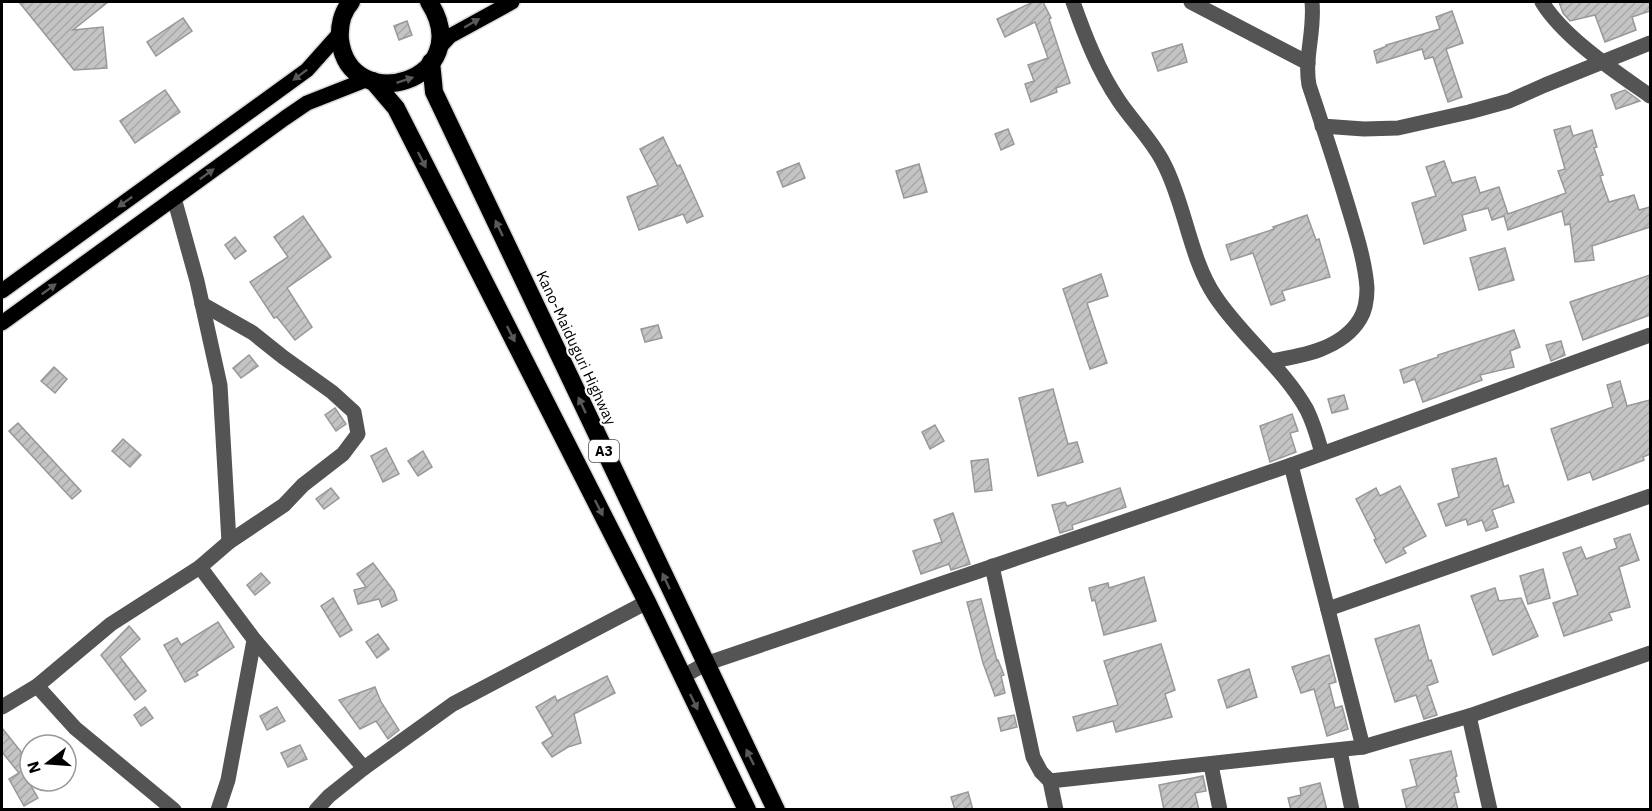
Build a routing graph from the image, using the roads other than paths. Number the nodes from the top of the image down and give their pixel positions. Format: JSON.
{"nodes":[{"id":1,"x":338,"y":2,"type":"edge"},
{"id":2,"x":351,"y":2,"type":"edge"},
{"id":3,"x":429,"y":2,"type":"edge"},
{"id":4,"x":512,"y":2,"type":"edge"},
{"id":5,"x":1073,"y":2,"type":"edge"},
{"id":6,"x":1191,"y":2,"type":"edge"},
{"id":7,"x":1312,"y":2,"type":"edge"},
{"id":8,"x":1542,"y":2,"type":"edge"},
{"id":9,"x":340,"y":27,"type":"junction"},
{"id":10,"x":1650,"y":43,"type":"edge"},
{"id":11,"x":434,"y":56,"type":"junction"},
{"id":12,"x":1602,"y":62,"type":"junction"},
{"id":13,"x":1308,"y":63,"type":"junction"},
{"id":14,"x":371,"y":80,"type":"junction"},
{"id":15,"x":1650,"y":96,"type":"edge"},
{"id":16,"x":1322,"y":126,"type":"junction"},
{"id":17,"x":174,"y":198,"type":"junction"},
{"id":18,"x":2,"y":291,"type":"edge"},
{"id":19,"x":202,"y":304,"type":"junction"},
{"id":20,"x":2,"y":323,"type":"edge"},
{"id":21,"x":1650,"y":335,"type":"edge"},
{"id":22,"x":1271,"y":361,"type":"junction"},
{"id":23,"x":1322,"y":453,"type":"junction"},
{"id":24,"x":1291,"y":465,"type":"junction"},
{"id":25,"x":1650,"y":496,"type":"edge"},
{"id":26,"x":229,"y":542,"type":"junction"},
{"id":27,"x":992,"y":566,"type":"junction"},
{"id":28,"x":200,"y":567,"type":"junction"},
{"id":29,"x":647,"y":602,"type":"junction"},
{"id":30,"x":1328,"y":609,"type":"junction"},
{"id":31,"x":254,"y":640,"type":"junction"},
{"id":32,"x":1650,"y":652,"type":"edge"},
{"id":33,"x":705,"y":664,"type":"junction"},
{"id":34,"x":682,"y":677,"type":"junction"},
{"id":35,"x":37,"y":686,"type":"junction"},
{"id":36,"x":2,"y":707,"type":"edge"},
{"id":37,"x":1469,"y":716,"type":"junction"},
{"id":38,"x":1363,"y":747,"type":"junction"},
{"id":39,"x":1340,"y":751,"type":"junction"},
{"id":40,"x":1211,"y":765,"type":"junction"},
{"id":41,"x":364,"y":768,"type":"junction"},
{"id":42,"x":1050,"y":781,"type":"junction"},
{"id":43,"x":174,"y":810,"type":"edge"},
{"id":44,"x":218,"y":810,"type":"edge"},
{"id":45,"x":316,"y":810,"type":"edge"},
{"id":46,"x":747,"y":810,"type":"edge"},
{"id":47,"x":776,"y":810,"type":"edge"},
{"id":48,"x":1056,"y":810,"type":"edge"},
{"id":49,"x":1220,"y":810,"type":"edge"},
{"id":50,"x":1352,"y":810,"type":"edge"},
{"id":51,"x":1490,"y":810,"type":"edge"}],
"edges":[{"from":1,"to":9,"type":"highway","number":"A3"},
{"from":2,"to":9,"type":"highway"},
{"from":3,"to":11,"type":"highway","number":"A3"},
{"from":11,"to":4,"type":"main road","one_way":true},
{"from":5,"to":22,"type":"street"},
{"from":6,"to":13,"type":"street"},
{"from":7,"to":13,"type":"street"},
{"from":8,"to":12,"type":"street"},
{"from":9,"to":14,"type":"highway","number":"A3"},
{"from":9,"to":18,"type":"main road","one_way":true},
{"from":10,"to":12,"type":"street"},
{"from":14,"to":11,"type":"highway","one_way":true},
{"from":33,"to":11,"type":"highway","name":"Kano-Maiduguri Highway","number":"A3","one_way":true},
{"from":12,"to":15,"type":"street"},
{"from":12,"to":16,"type":"street"},
{"from":13,"to":16,"type":"street"},
{"from":17,"to":14,"type":"main road","one_way":true},
{"from":14,"to":29,"type":"highway","number":"A3","one_way":true},
{"from":16,"to":22,"type":"street"},
{"from":17,"to":19,"type":"street"},
{"from":20,"to":17,"type":"main road","one_way":true},
{"from":19,"to":26,"type":"street"},
{"from":19,"to":26,"type":"street"},
{"from":21,"to":23,"type":"street"},
{"from":22,"to":23,"type":"street"},
{"from":23,"to":24,"type":"street"},
{"from":24,"to":27,"type":"street"},
{"from":24,"to":30,"type":"street"},
{"from":25,"to":30,"type":"street"},
{"from":26,"to":28,"type":"street"},
{"from":27,"to":33,"type":"street"},
{"from":27,"to":42,"type":"street"},
{"from":28,"to":31,"type":"street"},
{"from":28,"to":35,"type":"street"},
{"from":29,"to":34,"type":"highway","number":"A3"},
{"from":29,"to":41,"type":"street"},
{"from":30,"to":38,"type":"street"},
{"from":31,"to":41,"type":"street"},
{"from":31,"to":44,"type":"street"},
{"from":32,"to":37,"type":"street"},
{"from":33,"to":34,"type":"street"},
{"from":47,"to":33,"type":"highway","name":"Kano-Maiduguri Highway","number":"A3","one_way":true},
{"from":34,"to":46,"type":"highway","number":"A3","one_way":true},
{"from":35,"to":36,"type":"street"},
{"from":35,"to":43,"type":"street"},
{"from":37,"to":38,"type":"street"},
{"from":37,"to":51,"type":"street"},
{"from":38,"to":39,"type":"street"},
{"from":39,"to":40,"type":"street"},
{"from":39,"to":50,"type":"street"},
{"from":40,"to":42,"type":"street"},
{"from":40,"to":49,"type":"street"},
{"from":41,"to":45,"type":"street"},
{"from":42,"to":48,"type":"street"}]}
